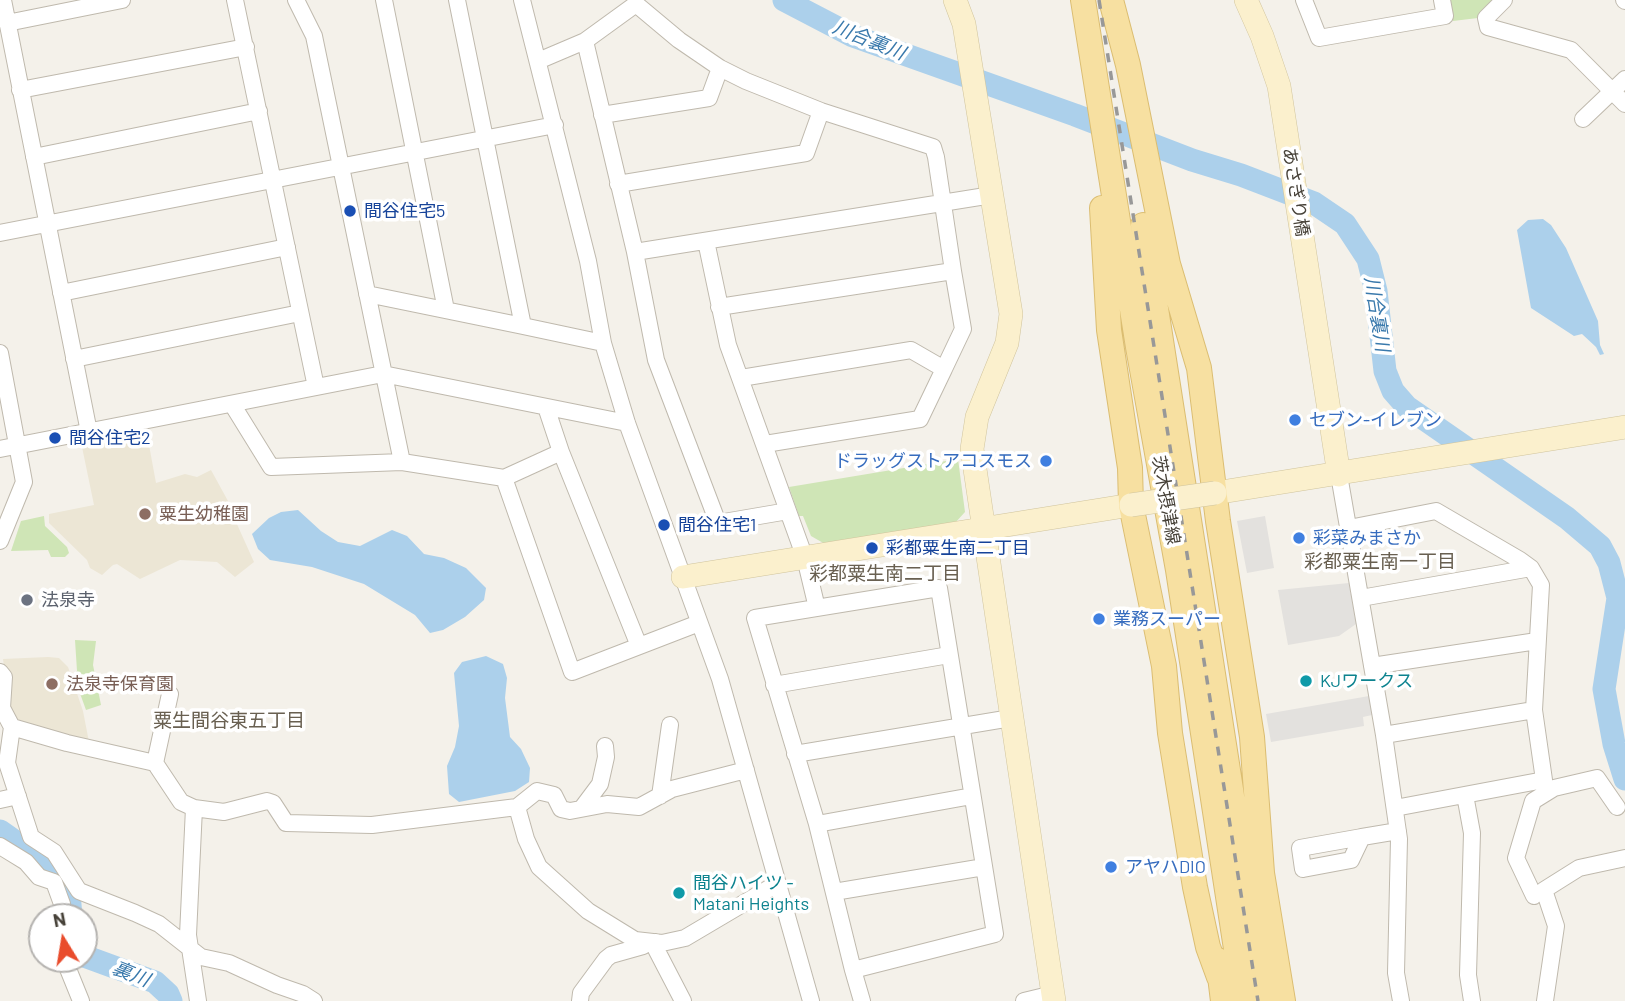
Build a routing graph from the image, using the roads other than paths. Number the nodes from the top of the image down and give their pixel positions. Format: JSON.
{"nodes":[{"id":1,"x":3,"y":0,"type":"edge"},
{"id":2,"x":122,"y":0,"type":"edge"},
{"id":3,"x":235,"y":0,"type":"edge"},
{"id":4,"x":296,"y":0,"type":"edge"},
{"id":5,"x":384,"y":0,"type":"edge"},
{"id":6,"x":457,"y":0,"type":"edge"},
{"id":7,"x":522,"y":0,"type":"edge"},
{"id":8,"x":1083,"y":0,"type":"edge"},
{"id":9,"x":1109,"y":0,"type":"edge"},
{"id":10,"x":1246,"y":0,"type":"edge"},
{"id":11,"x":1304,"y":0,"type":"edge"},
{"id":12,"x":1443,"y":0,"type":"edge"},
{"id":13,"x":1504,"y":0,"type":"edge"},
{"id":14,"x":959,"y":9,"type":"edge"},
{"id":15,"x":7,"y":23,"type":"junction"},
{"id":16,"x":585,"y":41,"type":"junction"},
{"id":17,"x":246,"y":47,"type":"junction"},
{"id":18,"x":538,"y":61,"type":"junction"},
{"id":19,"x":720,"y":68,"type":"junction"},
{"id":20,"x":1625,"y":79,"type":"edge"},
{"id":21,"x":20,"y":90,"type":"junction"},
{"id":22,"x":1612,"y":91,"type":"junction"},
{"id":23,"x":1625,"y":104,"type":"edge"},
{"id":24,"x":259,"y":111,"type":"junction"},
{"id":25,"x":821,"y":111,"type":"junction"},
{"id":26,"x":602,"y":115,"type":"junction"},
{"id":27,"x":1583,"y":119,"type":"dead end"},
{"id":28,"x":555,"y":125,"type":"junction"},
{"id":29,"x":485,"y":138,"type":"junction"},
{"id":30,"x":414,"y":152,"type":"junction"},
{"id":31,"x":34,"y":158,"type":"junction"},
{"id":32,"x":341,"y":167,"type":"junction"},
{"id":33,"x":273,"y":180,"type":"junction"},
{"id":34,"x":1106,"y":180,"type":"junction"},
{"id":35,"x":618,"y":184,"type":"junction"},
{"id":36,"x":1144,"y":189,"type":"junction"},
{"id":37,"x":992,"y":195,"type":"junction"},
{"id":38,"x":943,"y":202,"type":"junction"},
{"id":39,"x":47,"y":224,"type":"junction"},
{"id":40,"x":0,"y":233,"type":"edge"},
{"id":41,"x":706,"y":241,"type":"junction"},
{"id":42,"x":287,"y":247,"type":"junction"},
{"id":43,"x":635,"y":252,"type":"junction"},
{"id":44,"x":953,"y":271,"type":"junction"},
{"id":45,"x":61,"y":293,"type":"junction"},
{"id":46,"x":367,"y":294,"type":"junction"},
{"id":47,"x":719,"y":307,"type":"junction"},
{"id":48,"x":446,"y":310,"type":"junction"},
{"id":49,"x":300,"y":313,"type":"junction"},
{"id":50,"x":523,"y":326,"type":"junction"},
{"id":51,"x":603,"y":343,"type":"junction"},
{"id":52,"x":0,"y":353,"type":"edge"},
{"id":53,"x":74,"y":359,"type":"junction"},
{"id":54,"x":944,"y":369,"type":"junction"},
{"id":55,"x":383,"y":374,"type":"junction"},
{"id":56,"x":741,"y":378,"type":"junction"},
{"id":57,"x":316,"y":387,"type":"junction"},
{"id":58,"x":232,"y":404,"type":"junction"},
{"id":59,"x":546,"y":407,"type":"junction"},
{"id":60,"x":1162,"y":417,"type":"junction"},
{"id":61,"x":627,"y":423,"type":"junction"},
{"id":62,"x":1625,"y":427,"type":"edge"},
{"id":63,"x":89,"y":432,"type":"junction"},
{"id":64,"x":765,"y":444,"type":"junction"},
{"id":65,"x":19,"y":446,"type":"junction"},
{"id":66,"x":0,"y":449,"type":"edge"},
{"id":67,"x":561,"y":452,"type":"junction"},
{"id":68,"x":402,"y":462,"type":"junction"},
{"id":69,"x":1339,"y":475,"type":"junction"},
{"id":70,"x":504,"y":478,"type":"junction"},
{"id":71,"x":1215,"y":493,"type":"junction"},
{"id":72,"x":1131,"y":505,"type":"junction"},
{"id":73,"x":788,"y":511,"type":"junction"},
{"id":74,"x":1349,"y":528,"type":"junction"},
{"id":75,"x":982,"y":530,"type":"junction"},
{"id":76,"x":0,"y":541,"type":"edge"},
{"id":77,"x":805,"y":558,"type":"junction"},
{"id":78,"x":1531,"y":568,"type":"junction"},
{"id":79,"x":682,"y":577,"type":"junction"},
{"id":80,"x":1361,"y":598,"type":"junction"},
{"id":81,"x":817,"y":608,"type":"junction"},
{"id":82,"x":699,"y":623,"type":"junction"},
{"id":83,"x":1536,"y":641,"type":"junction"},
{"id":84,"x":639,"y":646,"type":"junction"},
{"id":85,"x":950,"y":655,"type":"junction"},
{"id":86,"x":1372,"y":666,"type":"junction"},
{"id":87,"x":0,"y":672,"type":"edge"},
{"id":88,"x":774,"y":685,"type":"junction"},
{"id":89,"x":170,"y":694,"type":"dead end"},
{"id":90,"x":1534,"y":710,"type":"junction"},
{"id":91,"x":1011,"y":718,"type":"junction"},
{"id":92,"x":670,"y":725,"type":"dead end"},
{"id":93,"x":961,"y":726,"type":"junction"},
{"id":94,"x":12,"y":727,"type":"junction"},
{"id":95,"x":1384,"y":735,"type":"junction"},
{"id":96,"x":605,"y":746,"type":"dead end"},
{"id":97,"x":795,"y":754,"type":"junction"},
{"id":98,"x":155,"y":763,"type":"junction"},
{"id":99,"x":746,"y":769,"type":"junction"},
{"id":100,"x":1465,"y":795,"type":"junction"},
{"id":101,"x":18,"y":796,"type":"junction"},
{"id":102,"x":660,"y":796,"type":"junction"},
{"id":103,"x":972,"y":796,"type":"junction"},
{"id":104,"x":0,"y":800,"type":"edge"},
{"id":105,"x":517,"y":807,"type":"junction"},
{"id":106,"x":1617,"y":807,"type":"dead end"},
{"id":107,"x":194,"y":808,"type":"junction"},
{"id":108,"x":582,"y":808,"type":"junction"},
{"id":109,"x":1395,"y":808,"type":"junction"},
{"id":110,"x":817,"y":824,"type":"junction"},
{"id":111,"x":1398,"y":831,"type":"junction"},
{"id":112,"x":1362,"y":837,"type":"dead end"},
{"id":113,"x":0,"y":846,"type":"edge"},
{"id":114,"x":1625,"y":858,"type":"edge"},
{"id":115,"x":984,"y":867,"type":"junction"},
{"id":116,"x":66,"y":869,"type":"junction"},
{"id":117,"x":1262,"y":873,"type":"junction"},
{"id":118,"x":54,"y":883,"type":"junction"},
{"id":119,"x":778,"y":883,"type":"junction"},
{"id":120,"x":834,"y":892,"type":"junction"},
{"id":121,"x":1534,"y":896,"type":"dead end"},
{"id":122,"x":62,"y":903,"type":"edge"},
{"id":123,"x":650,"y":942,"type":"junction"},
{"id":124,"x":190,"y":950,"type":"junction"},
{"id":125,"x":853,"y":970,"type":"junction"},
{"id":126,"x":70,"y":973,"type":"edge"},
{"id":127,"x":1219,"y":976,"type":"junction"},
{"id":128,"x":1054,"y":997,"type":"edge"},
{"id":129,"x":81,"y":1001,"type":"edge"},
{"id":130,"x":198,"y":1001,"type":"edge"},
{"id":131,"x":314,"y":1001,"type":"edge"},
{"id":132,"x":580,"y":1001,"type":"edge"},
{"id":133,"x":683,"y":1001,"type":"edge"},
{"id":134,"x":811,"y":1001,"type":"edge"},
{"id":135,"x":862,"y":1001,"type":"edge"},
{"id":136,"x":1024,"y":1001,"type":"edge"},
{"id":137,"x":1223,"y":1001,"type":"edge"},
{"id":138,"x":1244,"y":1001,"type":"edge"},
{"id":139,"x":1264,"y":1001,"type":"edge"},
{"id":140,"x":1283,"y":1001,"type":"edge"},
{"id":141,"x":1401,"y":1001,"type":"edge"},
{"id":142,"x":1472,"y":1001,"type":"edge"},
{"id":143,"x":1545,"y":1001,"type":"edge"}],
"edges":[{"from":1,"to":15,"type":"street"},
{"from":2,"to":15,"type":"street"},
{"from":3,"to":17,"type":"street"},
{"from":4,"to":32,"type":"street"},
{"from":5,"to":30,"type":"street"},
{"from":6,"to":29,"type":"street"},
{"from":7,"to":18,"type":"street"},
{"from":8,"to":34,"type":"main road"},
{"from":9,"to":36,"type":"main road"},
{"from":10,"to":69,"type":"street","name":"あさぎり橋"},
{"from":11,"to":12,"type":"street"},
{"from":13,"to":22,"type":"street"},
{"from":14,"to":37,"type":"street"},
{"from":15,"to":21,"type":"street"},
{"from":16,"to":18,"type":"street"},
{"from":16,"to":19,"type":"street"},
{"from":16,"to":26,"type":"street"},
{"from":17,"to":21,"type":"street"},
{"from":17,"to":24,"type":"street"},
{"from":18,"to":28,"type":"street"},
{"from":19,"to":25,"type":"street"},
{"from":19,"to":26,"type":"street"},
{"from":20,"to":22,"type":"street"},
{"from":21,"to":31,"type":"street"},
{"from":22,"to":23,"type":"street"},
{"from":22,"to":27,"type":"street"},
{"from":24,"to":31,"type":"street"},
{"from":24,"to":33,"type":"street"},
{"from":25,"to":35,"type":"street"},
{"from":25,"to":38,"type":"street"},
{"from":26,"to":35,"type":"street"},
{"from":28,"to":29,"type":"street"},
{"from":28,"to":51,"type":"street"},
{"from":29,"to":30,"type":"street"},
{"from":29,"to":50,"type":"street"},
{"from":30,"to":32,"type":"street"},
{"from":30,"to":48,"type":"street"},
{"from":31,"to":39,"type":"street"},
{"from":32,"to":33,"type":"street"},
{"from":32,"to":46,"type":"street"},
{"from":33,"to":39,"type":"street"},
{"from":33,"to":42,"type":"street"},
{"from":34,"to":60,"type":"main road","name":"茨木摂津線"},
{"from":34,"to":72,"type":"main road"},
{"from":35,"to":43,"type":"street"},
{"from":36,"to":60,"type":"main road","name":"茨木摂津線"},
{"from":36,"to":71,"type":"main road"},
{"from":37,"to":38,"type":"street"},
{"from":37,"to":75,"type":"street"},
{"from":38,"to":41,"type":"street"},
{"from":38,"to":44,"type":"street"},
{"from":39,"to":40,"type":"street"},
{"from":39,"to":45,"type":"street"},
{"from":41,"to":43,"type":"street"},
{"from":41,"to":47,"type":"street"},
{"from":42,"to":45,"type":"street"},
{"from":42,"to":49,"type":"street"},
{"from":43,"to":73,"type":"street"},
{"from":44,"to":47,"type":"street"},
{"from":44,"to":54,"type":"street"},
{"from":45,"to":53,"type":"street"},
{"from":46,"to":48,"type":"street"},
{"from":46,"to":55,"type":"street"},
{"from":47,"to":56,"type":"street"},
{"from":48,"to":50,"type":"street"},
{"from":49,"to":53,"type":"street"},
{"from":49,"to":57,"type":"street"},
{"from":50,"to":51,"type":"street"},
{"from":51,"to":61,"type":"street"},
{"from":52,"to":65,"type":"street"},
{"from":53,"to":63,"type":"street"},
{"from":54,"to":56,"type":"street"},
{"from":54,"to":64,"type":"street"},
{"from":55,"to":57,"type":"street"},
{"from":55,"to":59,"type":"street"},
{"from":55,"to":68,"type":"street"},
{"from":56,"to":64,"type":"street"},
{"from":57,"to":58,"type":"street"},
{"from":58,"to":63,"type":"street"},
{"from":58,"to":68,"type":"street"},
{"from":59,"to":61,"type":"street"},
{"from":59,"to":67,"type":"street"},
{"from":60,"to":117,"type":"main road"},
{"from":60,"to":127,"type":"main road"},
{"from":60,"to":138,"type":"main road","name":"茨木摂津線"},
{"from":60,"to":139,"type":"main road","name":"茨木摂津線"},
{"from":61,"to":79,"type":"street"},
{"from":62,"to":69,"type":"street"},
{"from":63,"to":65,"type":"street"},
{"from":64,"to":73,"type":"street"},
{"from":65,"to":66,"type":"street"},
{"from":65,"to":76,"type":"street"},
{"from":67,"to":70,"type":"street"},
{"from":67,"to":84,"type":"street"},
{"from":68,"to":70,"type":"street"},
{"from":69,"to":71,"type":"street"},
{"from":69,"to":74,"type":"street"},
{"from":70,"to":84,"type":"street"},
{"from":71,"to":72,"type":"street","bridge":true},
{"from":71,"to":117,"type":"main road"},
{"from":72,"to":75,"type":"street"},
{"from":72,"to":127,"type":"main road"},
{"from":73,"to":77,"type":"street"},
{"from":74,"to":78,"type":"street"},
{"from":74,"to":80,"type":"street"},
{"from":75,"to":77,"type":"street"},
{"from":75,"to":91,"type":"street"},
{"from":77,"to":79,"type":"street"},
{"from":77,"to":81,"type":"street"},
{"from":78,"to":80,"type":"street"},
{"from":78,"to":83,"type":"street"},
{"from":79,"to":82,"type":"street"},
{"from":80,"to":86,"type":"street"},
{"from":81,"to":85,"type":"street"},
{"from":81,"to":88,"type":"street"},
{"from":82,"to":84,"type":"street"},
{"from":82,"to":99,"type":"street"},
{"from":83,"to":86,"type":"street"},
{"from":83,"to":90,"type":"street"},
{"from":85,"to":88,"type":"street"},
{"from":85,"to":93,"type":"street"},
{"from":86,"to":95,"type":"street"},
{"from":87,"to":94,"type":"street"},
{"from":88,"to":97,"type":"street"},
{"from":89,"to":98,"type":"street"},
{"from":90,"to":95,"type":"street"},
{"from":90,"to":100,"type":"street"},
{"from":91,"to":93,"type":"street"},
{"from":91,"to":128,"type":"street"},
{"from":92,"to":102,"type":"street"},
{"from":93,"to":97,"type":"street"},
{"from":93,"to":103,"type":"street"},
{"from":94,"to":98,"type":"street"},
{"from":94,"to":101,"type":"street"},
{"from":95,"to":109,"type":"street"},
{"from":96,"to":108,"type":"street"},
{"from":97,"to":110,"type":"street"},
{"from":98,"to":107,"type":"street"},
{"from":99,"to":102,"type":"street"},
{"from":99,"to":119,"type":"street"},
{"from":100,"to":109,"type":"street"},
{"from":100,"to":142,"type":"street"},
{"from":101,"to":104,"type":"street"},
{"from":101,"to":116,"type":"street"},
{"from":102,"to":108,"type":"street"},
{"from":103,"to":110,"type":"street"},
{"from":103,"to":115,"type":"street"},
{"from":105,"to":107,"type":"street"},
{"from":105,"to":108,"type":"street"},
{"from":105,"to":123,"type":"street"},
{"from":106,"to":121,"type":"street"},
{"from":107,"to":124,"type":"street"},
{"from":109,"to":111,"type":"street"},
{"from":110,"to":120,"type":"street"},
{"from":111,"to":112,"type":"street"},
{"from":111,"to":141,"type":"street"},
{"from":113,"to":118,"type":"street"},
{"from":114,"to":143,"type":"street"},
{"from":115,"to":120,"type":"street"},
{"from":115,"to":125,"type":"street"},
{"from":116,"to":118,"type":"street"},
{"from":116,"to":124,"type":"street"},
{"from":117,"to":140,"type":"main road"},
{"from":118,"to":122,"type":"street"},
{"from":119,"to":123,"type":"street"},
{"from":119,"to":134,"type":"street"},
{"from":120,"to":125,"type":"street"},
{"from":123,"to":132,"type":"street"},
{"from":123,"to":133,"type":"street"},
{"from":124,"to":130,"type":"street"},
{"from":124,"to":131,"type":"street"},
{"from":125,"to":135,"type":"street"},
{"from":126,"to":129,"type":"street"},
{"from":127,"to":137,"type":"main road"},
{"from":128,"to":136,"type":"street"}]}
